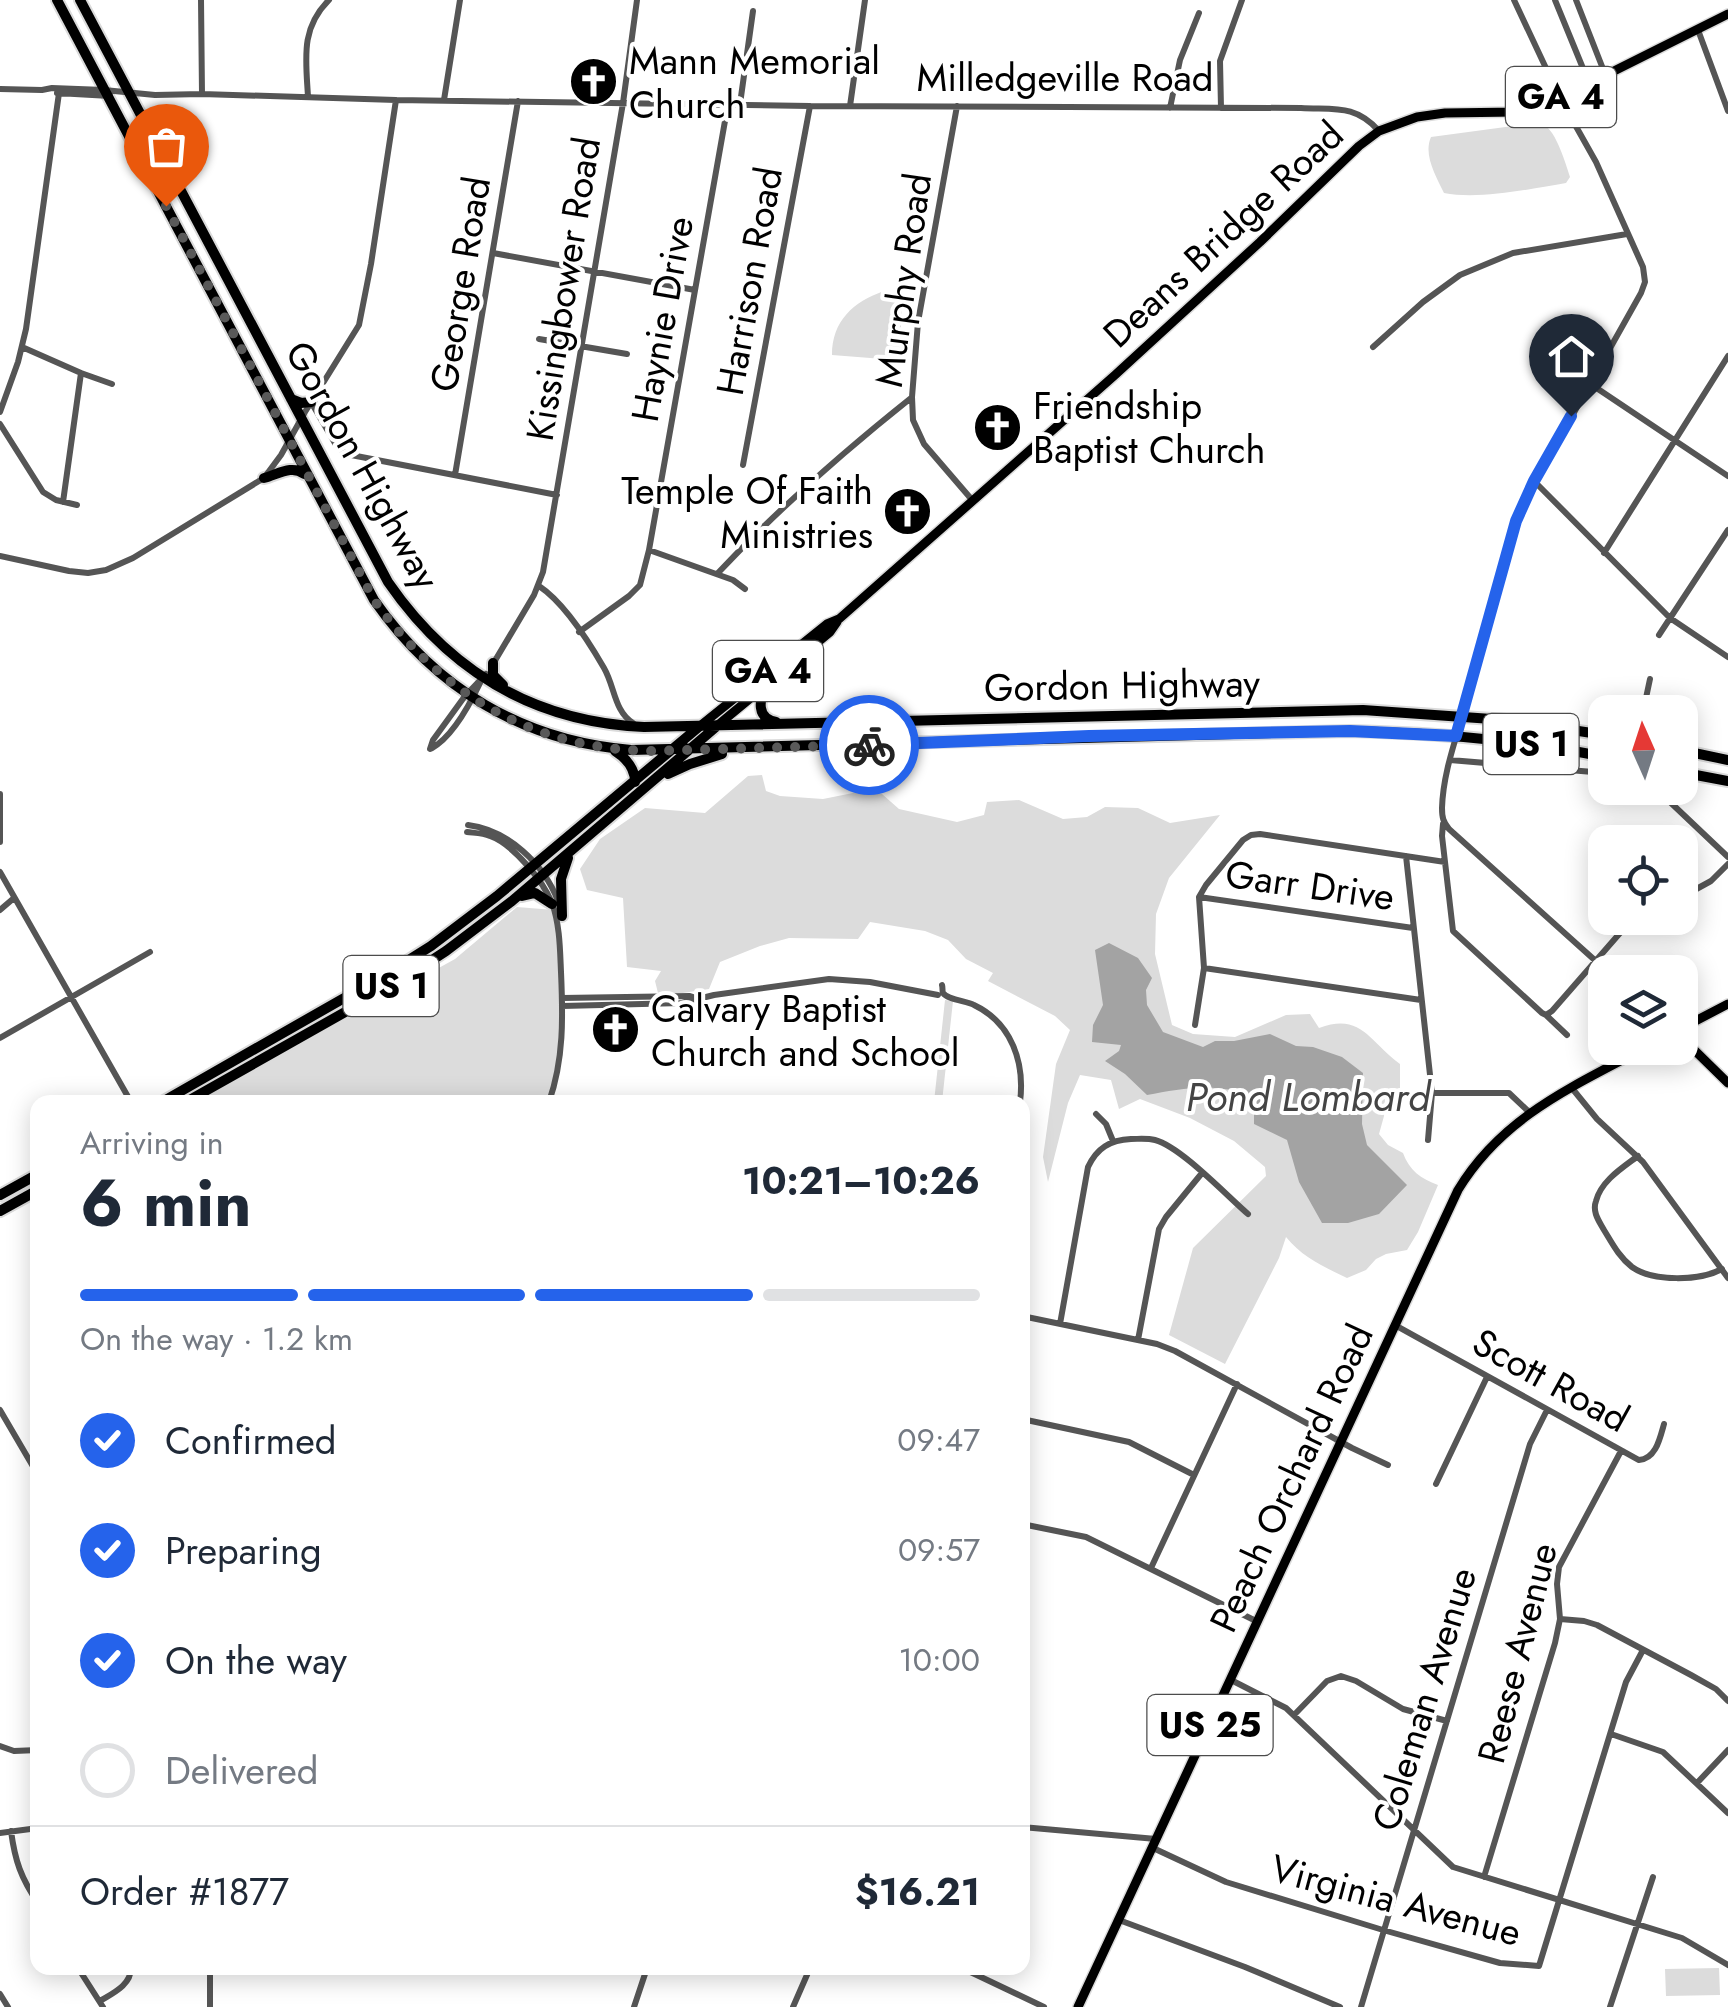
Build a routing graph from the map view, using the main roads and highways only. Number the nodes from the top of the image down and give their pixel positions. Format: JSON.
{"nodes":[{"id":1,"x":57,"y":0,"type":"edge"},
{"id":2,"x":80,"y":0,"type":"edge"},
{"id":3,"x":1728,"y":14,"type":"edge"},
{"id":4,"x":291,"y":400,"type":"junction"},
{"id":5,"x":311,"y":402,"type":"road end"},
{"id":6,"x":264,"y":478,"type":"road end"},
{"id":7,"x":309,"y":480,"type":"junction"},
{"id":8,"x":839,"y":619,"type":"junction"},
{"id":9,"x":493,"y":663,"type":"road end"},
{"id":10,"x":766,"y":686,"type":"junction"},
{"id":11,"x":538,"y":706,"type":"junction"},
{"id":12,"x":787,"y":724,"type":"junction"},
{"id":13,"x":700,"y":726,"type":"junction"},
{"id":14,"x":718,"y":726,"type":"junction"},
{"id":15,"x":1588,"y":733,"type":"edge"},
{"id":16,"x":604,"y":748,"type":"junction"},
{"id":17,"x":765,"y":748,"type":"junction"},
{"id":18,"x":672,"y":750,"type":"junction"},
{"id":19,"x":690,"y":750,"type":"junction"},
{"id":20,"x":1588,"y":754,"type":"edge"},
{"id":21,"x":1698,"y":754,"type":"edge"},
{"id":22,"x":1728,"y":760,"type":"edge"},
{"id":23,"x":1698,"y":775,"type":"edge"},
{"id":24,"x":1728,"y":781,"type":"edge"},
{"id":25,"x":640,"y":785,"type":"junction"},
{"id":26,"x":577,"y":845,"type":"junction"},
{"id":27,"x":512,"y":901,"type":"junction"},
{"id":28,"x":552,"y":904,"type":"road end"},
{"id":29,"x":562,"y":916,"type":"road end"},
{"id":30,"x":1728,"y":1004,"type":"edge"},
{"id":31,"x":1698,"y":1019,"type":"edge"},
{"id":32,"x":1698,"y":1054,"type":"edge"},
{"id":33,"x":1613,"y":1065,"type":"edge"},
{"id":34,"x":1728,"y":1083,"type":"edge"},
{"id":35,"x":174,"y":1095,"type":"edge"},
{"id":36,"x":198,"y":1095,"type":"edge"},
{"id":37,"x":30,"y":1179,"type":"edge"},
{"id":38,"x":30,"y":1194,"type":"edge"},
{"id":39,"x":0,"y":1196,"type":"edge"},
{"id":40,"x":0,"y":1211,"type":"edge"},
{"id":41,"x":1078,"y":2007,"type":"edge"}],
"edges":[{"from":1,"to":7,"type":"highway","name":"Gordon Highway"},
{"from":2,"to":4,"type":"highway","name":"Gordon Highway"},
{"from":3,"to":8,"type":"main road","name":"Deans Bridge Road","number":"GA 4"},
{"from":4,"to":5,"type":"highway"},
{"from":4,"to":11,"type":"highway","name":"Gordon Highway"},
{"from":6,"to":7,"type":"highway"},
{"from":7,"to":16,"type":"highway","name":"Gordon Highway"},
{"from":8,"to":10,"type":"main road","name":"Deans Bridge Road","number":"GA 4"},
{"from":8,"to":13,"type":"main road","name":"Deans Bridge Road","number":"GA 4"},
{"from":9,"to":11,"type":"highway"},
{"from":10,"to":12,"type":"highway"},
{"from":10,"to":14,"type":"main road","name":"Deans Bridge Road","number":"GA 4"},
{"from":11,"to":13,"type":"highway","name":"Gordon Highway"},
{"from":12,"to":14,"type":"highway","name":"Gordon Highway","number":"US 1"},
{"from":12,"to":15,"type":"highway","name":"Gordon Highway","number":"US 1"},
{"from":13,"to":14,"type":"highway","name":"Gordon Highway","number":"US 1"},
{"from":13,"to":18,"type":"highway","name":"Deans Bridge Road","number":"US 1"},
{"from":14,"to":19,"type":"highway","name":"Deans Bridge Road","number":"GA 4"},
{"from":16,"to":18,"type":"highway","name":"Gordon Highway"},
{"from":16,"to":25,"type":"highway"},
{"from":17,"to":19,"type":"highway","name":"Gordon Highway"},
{"from":17,"to":20,"type":"highway","name":"Gordon Highway","number":"US 1"},
{"from":17,"to":25,"type":"highway","number":"US 1"},
{"from":18,"to":19,"type":"highway","name":"Gordon Highway"},
{"from":18,"to":25,"type":"highway","name":"Deans Bridge Road","number":"US 1"},
{"from":19,"to":25,"type":"highway","name":"Deans Bridge Road","number":"GA 4"},
{"from":21,"to":22,"type":"highway"},
{"from":23,"to":24,"type":"highway"},
{"from":25,"to":26,"type":"highway","name":"Deans Bridge Road","number":"US 1"},
{"from":25,"to":35,"type":"highway","name":"Deans Bridge Road","number":"US 1"},
{"from":26,"to":27,"type":"highway","name":"Deans Bridge Road","number":"US 1"},
{"from":26,"to":29,"type":"highway"},
{"from":27,"to":28,"type":"highway"},
{"from":27,"to":36,"type":"highway","name":"Deans Bridge Road","number":"US 1"},
{"from":30,"to":31,"type":"main road"},
{"from":32,"to":34,"type":"main road"},
{"from":33,"to":41,"type":"main road","name":"Peach Orchard Road","number":"US 25"},
{"from":37,"to":39,"type":"highway"},
{"from":38,"to":40,"type":"highway"}]}
